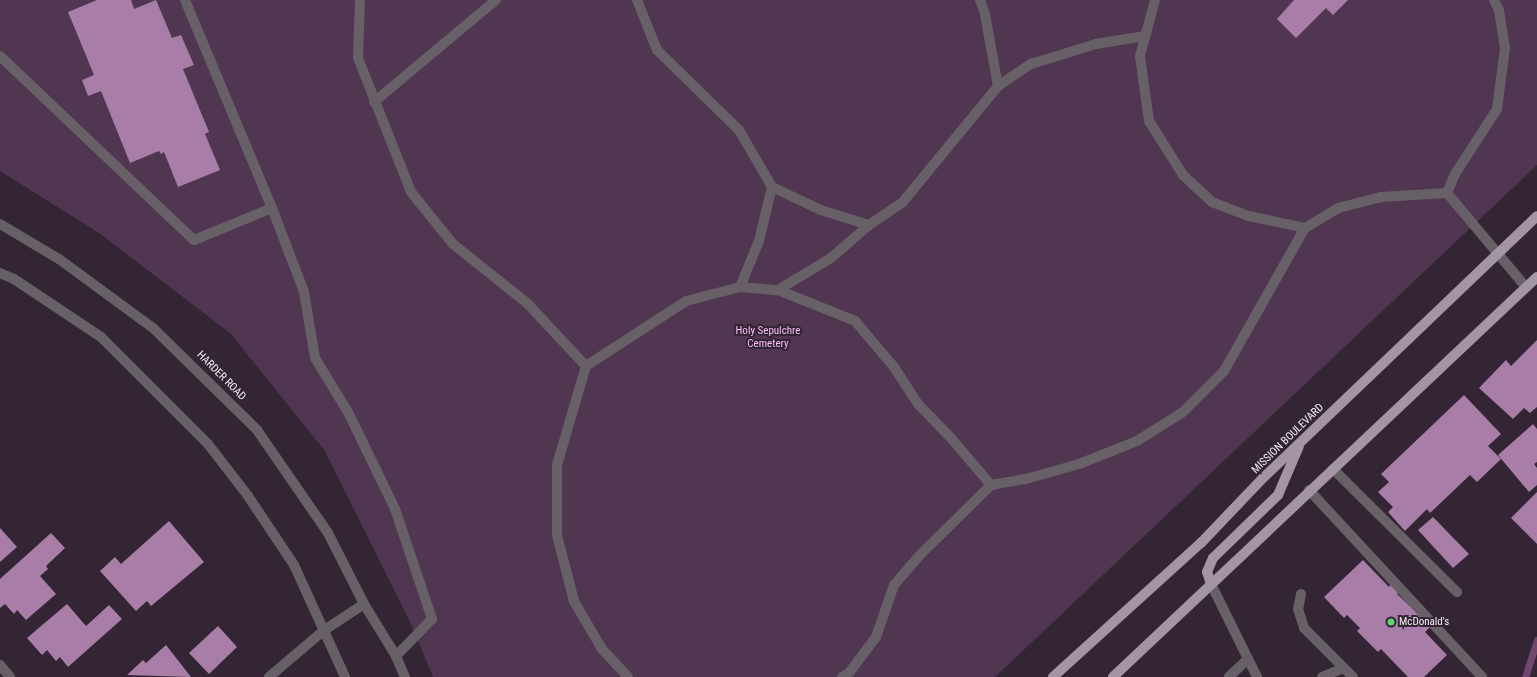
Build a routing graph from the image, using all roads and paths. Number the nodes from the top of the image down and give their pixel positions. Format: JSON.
{"nodes":[{"id":1,"x":185,"y":0,"type":"edge"},
{"id":2,"x":360,"y":0,"type":"edge"},
{"id":3,"x":496,"y":0,"type":"edge"},
{"id":4,"x":637,"y":0,"type":"edge"},
{"id":5,"x":980,"y":0,"type":"edge"},
{"id":6,"x":1155,"y":0,"type":"edge"},
{"id":7,"x":1494,"y":0,"type":"edge"},
{"id":8,"x":1145,"y":36,"type":"junction"},
{"id":9,"x":0,"y":56,"type":"edge"},
{"id":10,"x":998,"y":86,"type":"junction"},
{"id":11,"x":374,"y":102,"type":"junction"},
{"id":12,"x":772,"y":187,"type":"junction"},
{"id":13,"x":1447,"y":193,"type":"junction"},
{"id":14,"x":272,"y":208,"type":"junction"},
{"id":15,"x":1537,"y":216,"type":"edge"},
{"id":16,"x":0,"y":224,"type":"edge"},
{"id":17,"x":869,"y":225,"type":"junction"},
{"id":18,"x":1306,"y":228,"type":"junction"},
{"id":19,"x":1499,"y":253,"type":"junction"},
{"id":20,"x":0,"y":273,"type":"edge"},
{"id":21,"x":1537,"y":277,"type":"edge"},
{"id":22,"x":740,"y":287,"type":"junction"},
{"id":23,"x":1526,"y":287,"type":"junction"},
{"id":24,"x":778,"y":290,"type":"junction"},
{"id":25,"x":586,"y":366,"type":"junction"},
{"id":26,"x":1301,"y":442,"type":"junction"},
{"id":27,"x":1333,"y":469,"type":"junction"},
{"id":28,"x":991,"y":484,"type":"junction"},
{"id":29,"x":1309,"y":490,"type":"junction"},
{"id":30,"x":1211,"y":584,"type":"junction"},
{"id":31,"x":1457,"y":592,"type":"dead end"},
{"id":32,"x":1301,"y":594,"type":"dead end"},
{"id":33,"x":364,"y":604,"type":"junction"},
{"id":34,"x":323,"y":631,"type":"junction"},
{"id":35,"x":396,"y":656,"type":"junction"},
{"id":36,"x":1248,"y":659,"type":"junction"},
{"id":37,"x":0,"y":666,"type":"edge"},
{"id":38,"x":1343,"y":668,"type":"junction"},
{"id":39,"x":10,"y":677,"type":"edge"},
{"id":40,"x":269,"y":677,"type":"edge"},
{"id":41,"x":345,"y":677,"type":"edge"},
{"id":42,"x":405,"y":677,"type":"edge"},
{"id":43,"x":628,"y":677,"type":"edge"},
{"id":44,"x":842,"y":677,"type":"edge"},
{"id":45,"x":1053,"y":677,"type":"edge"},
{"id":46,"x":1113,"y":677,"type":"edge"},
{"id":47,"x":1229,"y":677,"type":"edge"},
{"id":48,"x":1257,"y":677,"type":"edge"},
{"id":49,"x":1322,"y":677,"type":"edge"},
{"id":50,"x":1353,"y":677,"type":"edge"},
{"id":51,"x":1482,"y":677,"type":"edge"}],
"edges":[{"from":1,"to":14,"type":"street"},
{"from":2,"to":11,"type":"street"},
{"from":3,"to":11,"type":"street"},
{"from":4,"to":12,"type":"street"},
{"from":5,"to":10,"type":"street"},
{"from":6,"to":8,"type":"street"},
{"from":7,"to":13,"type":"street"},
{"from":8,"to":10,"type":"street"},
{"from":8,"to":18,"type":"street"},
{"from":9,"to":14,"type":"street"},
{"from":10,"to":17,"type":"street"},
{"from":11,"to":25,"type":"street"},
{"from":12,"to":17,"type":"street"},
{"from":12,"to":22,"type":"street"},
{"from":13,"to":18,"type":"street"},
{"from":13,"to":19,"type":"street"},
{"from":14,"to":35,"type":"street"},
{"from":15,"to":19,"type":"main road","name":"MISSION BOULEVARD"},
{"from":16,"to":33,"type":"street","name":"HARDER ROAD"},
{"from":17,"to":24,"type":"street"},
{"from":18,"to":28,"type":"street"},
{"from":19,"to":23,"type":"street"},
{"from":19,"to":26,"type":"main road","name":"MISSION BOULEVARD"},
{"from":20,"to":34,"type":"street"},
{"from":21,"to":23,"type":"main road"},
{"from":22,"to":24,"type":"street"},
{"from":22,"to":25,"type":"street"},
{"from":23,"to":27,"type":"main road"},
{"from":24,"to":28,"type":"street"},
{"from":25,"to":43,"type":"street"},
{"from":26,"to":30,"type":"main road"},
{"from":26,"to":45,"type":"main road","name":"MISSION BOULEVARD"},
{"from":27,"to":29,"type":"main road"},
{"from":27,"to":31,"type":"street"},
{"from":28,"to":44,"type":"street"},
{"from":29,"to":30,"type":"main road"},
{"from":29,"to":51,"type":"street"},
{"from":30,"to":36,"type":"street"},
{"from":30,"to":46,"type":"main road"},
{"from":32,"to":38,"type":"street"},
{"from":33,"to":34,"type":"street"},
{"from":33,"to":35,"type":"street","name":"HARDER ROAD"},
{"from":34,"to":40,"type":"street"},
{"from":34,"to":41,"type":"street"},
{"from":35,"to":42,"type":"street","name":"HARDER ROAD"},
{"from":36,"to":47,"type":"street"},
{"from":36,"to":48,"type":"street"},
{"from":37,"to":39,"type":"street"},
{"from":38,"to":49,"type":"street"},
{"from":38,"to":50,"type":"street"}]}
